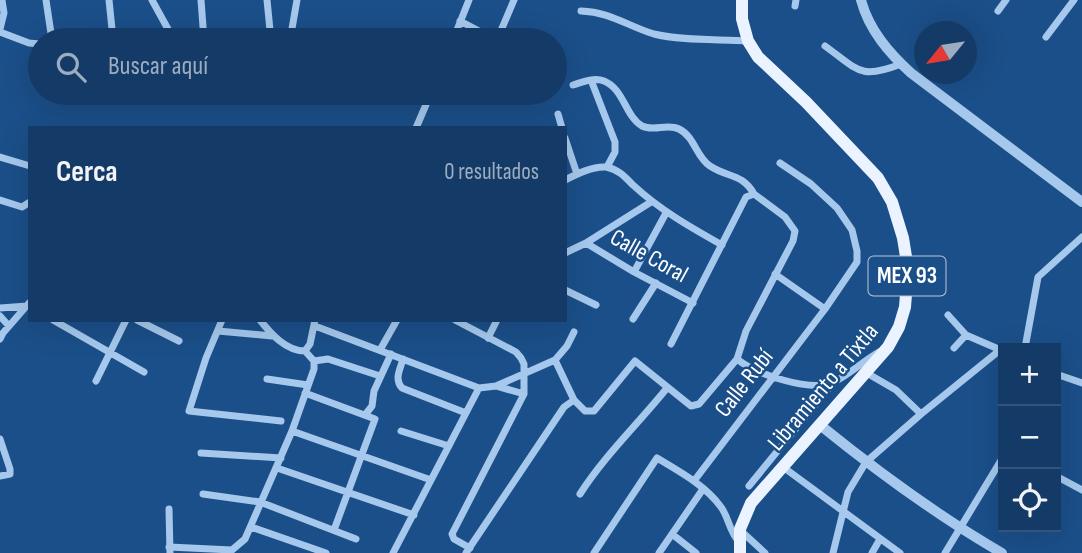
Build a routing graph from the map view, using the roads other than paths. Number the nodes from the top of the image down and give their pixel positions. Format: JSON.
{"nodes":[{"id":1,"x":2,"y":0,"type":"edge"},
{"id":2,"x":46,"y":0,"type":"edge"},
{"id":3,"x":109,"y":0,"type":"edge"},
{"id":4,"x":152,"y":0,"type":"edge"},
{"id":5,"x":201,"y":0,"type":"edge"},
{"id":6,"x":267,"y":0,"type":"edge"},
{"id":7,"x":297,"y":0,"type":"edge"},
{"id":8,"x":469,"y":0,"type":"edge"},
{"id":9,"x":514,"y":0,"type":"edge"},
{"id":10,"x":742,"y":0,"type":"edge"},
{"id":11,"x":861,"y":0,"type":"edge"},
{"id":12,"x":1006,"y":0,"type":"edge"},
{"id":13,"x":1075,"y":0,"type":"edge"},
{"id":14,"x":1082,"y":4,"type":"edge"},
{"id":15,"x":998,"y":10,"type":"dead end"},
{"id":16,"x":581,"y":11,"type":"dead end"},
{"id":17,"x":460,"y":21,"type":"junction"},
{"id":18,"x":50,"y":28,"type":"edge"},
{"id":19,"x":111,"y":28,"type":"edge"},
{"id":20,"x":167,"y":28,"type":"edge"},
{"id":21,"x":203,"y":28,"type":"edge"},
{"id":22,"x":270,"y":28,"type":"edge"},
{"id":23,"x":292,"y":28,"type":"edge"},
{"id":24,"x":457,"y":28,"type":"edge"},
{"id":25,"x":474,"y":28,"type":"edge"},
{"id":26,"x":502,"y":28,"type":"edge"},
{"id":27,"x":0,"y":30,"type":"edge"},
{"id":28,"x":1046,"y":37,"type":"dead end"},
{"id":29,"x":748,"y":41,"type":"junction"},
{"id":30,"x":28,"y":43,"type":"edge"},
{"id":31,"x":825,"y":46,"type":"dead end"},
{"id":32,"x":901,"y":64,"type":"junction"},
{"id":33,"x":590,"y":80,"type":"junction"},
{"id":34,"x":573,"y":85,"type":"dead end"},
{"id":35,"x":426,"y":105,"type":"edge"},
{"id":36,"x":558,"y":114,"type":"dead end"},
{"id":37,"x":417,"y":126,"type":"edge"},
{"id":38,"x":561,"y":126,"type":"edge"},
{"id":39,"x":567,"y":144,"type":"edge"},
{"id":40,"x":0,"y":157,"type":"edge"},
{"id":41,"x":780,"y":163,"type":"dead end"},
{"id":42,"x":28,"y":165,"type":"edge"},
{"id":43,"x":607,"y":167,"type":"junction"},
{"id":44,"x":577,"y":174,"type":"junction"},
{"id":45,"x":567,"y":179,"type":"edge"},
{"id":46,"x":754,"y":194,"type":"junction"},
{"id":47,"x":0,"y":200,"type":"edge"},
{"id":48,"x":651,"y":202,"type":"junction"},
{"id":49,"x":1082,"y":202,"type":"edge"},
{"id":50,"x":28,"y":203,"type":"edge"},
{"id":51,"x":666,"y":213,"type":"junction"},
{"id":52,"x":1082,"y":237,"type":"edge"},
{"id":53,"x":586,"y":243,"type":"junction"},
{"id":54,"x":722,"y":245,"type":"junction"},
{"id":55,"x":567,"y":251,"type":"edge"},
{"id":56,"x":634,"y":272,"type":"junction"},
{"id":57,"x":775,"y":274,"type":"junction"},
{"id":58,"x":656,"y":283,"type":"junction"},
{"id":59,"x":567,"y":291,"type":"edge"},
{"id":60,"x":693,"y":303,"type":"junction"},
{"id":61,"x":28,"y":305,"type":"edge"},
{"id":62,"x":596,"y":305,"type":"dead end"},
{"id":63,"x":28,"y":306,"type":"edge"},
{"id":64,"x":0,"y":308,"type":"edge"},
{"id":65,"x":825,"y":309,"type":"junction"},
{"id":66,"x":948,"y":315,"type":"dead end"},
{"id":67,"x":0,"y":316,"type":"edge"},
{"id":68,"x":633,"y":319,"type":"dead end"},
{"id":69,"x":57,"y":322,"type":"edge"},
{"id":70,"x":125,"y":322,"type":"edge"},
{"id":71,"x":141,"y":322,"type":"edge"},
{"id":72,"x":221,"y":322,"type":"edge"},
{"id":73,"x":262,"y":322,"type":"edge"},
{"id":74,"x":396,"y":322,"type":"edge"},
{"id":75,"x":459,"y":322,"type":"edge"},
{"id":76,"x":496,"y":322,"type":"edge"},
{"id":77,"x":315,"y":323,"type":"edge"},
{"id":78,"x":9,"y":326,"type":"junction"},
{"id":79,"x":218,"y":331,"type":"junction"},
{"id":80,"x":574,"y":332,"type":"dead end"},
{"id":81,"x":966,"y":335,"type":"junction"},
{"id":82,"x":272,"y":336,"type":"junction"},
{"id":83,"x":488,"y":338,"type":"junction"},
{"id":84,"x":0,"y":339,"type":"edge"},
{"id":85,"x":179,"y":341,"type":"dead end"},
{"id":86,"x":1026,"y":343,"type":"edge"},
{"id":87,"x":671,"y":344,"type":"dead end"},
{"id":88,"x":888,"y":347,"type":"junction"},
{"id":89,"x":954,"y":348,"type":"dead end"},
{"id":90,"x":998,"y":349,"type":"edge"},
{"id":91,"x":380,"y":350,"type":"junction"},
{"id":92,"x":305,"y":351,"type":"junction"},
{"id":93,"x":110,"y":352,"type":"junction"},
{"id":94,"x":391,"y":354,"type":"junction"},
{"id":95,"x":998,"y":354,"type":"edge"},
{"id":96,"x":403,"y":359,"type":"junction"},
{"id":97,"x":737,"y":359,"type":"junction"},
{"id":98,"x":555,"y":360,"type":"junction"},
{"id":99,"x":314,"y":361,"type":"junction"},
{"id":100,"x":144,"y":372,"type":"dead end"},
{"id":101,"x":865,"y":372,"type":"junction"},
{"id":102,"x":523,"y":373,"type":"junction"},
{"id":103,"x":380,"y":376,"type":"junction"},
{"id":104,"x":1061,"y":376,"type":"edge"},
{"id":105,"x":773,"y":378,"type":"junction"},
{"id":106,"x":267,"y":379,"type":"dead end"},
{"id":107,"x":96,"y":381,"type":"dead end"},
{"id":108,"x":834,"y":382,"type":"junction"},
{"id":109,"x":1082,"y":383,"type":"edge"},
{"id":110,"x":496,"y":386,"type":"junction"},
{"id":111,"x":479,"y":388,"type":"junction"},
{"id":112,"x":667,"y":388,"type":"junction"},
{"id":113,"x":307,"y":389,"type":"junction"},
{"id":114,"x":524,"y":394,"type":"junction"},
{"id":115,"x":574,"y":400,"type":"junction"},
{"id":116,"x":466,"y":413,"type":"junction"},
{"id":117,"x":921,"y":414,"type":"junction"},
{"id":118,"x":365,"y":415,"type":"junction"},
{"id":119,"x":281,"y":421,"type":"dead end"},
{"id":120,"x":820,"y":425,"type":"junction"},
{"id":121,"x":292,"y":431,"type":"junction"},
{"id":122,"x":401,"y":431,"type":"dead end"},
{"id":123,"x":0,"y":439,"type":"edge"},
{"id":124,"x":449,"y":446,"type":"junction"},
{"id":125,"x":201,"y":453,"type":"dead end"},
{"id":126,"x":361,"y":456,"type":"junction"},
{"id":127,"x":281,"y":458,"type":"junction"},
{"id":128,"x":866,"y":462,"type":"junction"},
{"id":129,"x":998,"y":465,"type":"edge"},
{"id":130,"x":783,"y":467,"type":"junction"},
{"id":131,"x":277,"y":468,"type":"junction"},
{"id":132,"x":0,"y":476,"type":"edge"},
{"id":133,"x":431,"y":480,"type":"junction"},
{"id":134,"x":1061,"y":480,"type":"edge"},
{"id":135,"x":694,"y":481,"type":"junction"},
{"id":136,"x":749,"y":486,"type":"dead end"},
{"id":137,"x":703,"y":489,"type":"junction"},
{"id":138,"x":1082,"y":490,"type":"edge"},
{"id":139,"x":347,"y":492,"type":"junction"},
{"id":140,"x":580,"y":494,"type":"dead end"},
{"id":141,"x":203,"y":495,"type":"dead end"},
{"id":142,"x":260,"y":502,"type":"junction"},
{"id":143,"x":169,"y":509,"type":"dead end"},
{"id":144,"x":843,"y":511,"type":"junction"},
{"id":145,"x":414,"y":515,"type":"junction"},
{"id":146,"x":251,"y":527,"type":"junction"},
{"id":147,"x":960,"y":528,"type":"junction"},
{"id":148,"x":740,"y":529,"type":"junction"},
{"id":149,"x":334,"y":530,"type":"junction"},
{"id":150,"x":672,"y":534,"type":"junction"},
{"id":151,"x":356,"y":539,"type":"dead end"},
{"id":152,"x":880,"y":539,"type":"junction"},
{"id":153,"x":740,"y":548,"type":"edge"},
{"id":154,"x":170,"y":550,"type":"edge"},
{"id":155,"x":468,"y":550,"type":"edge"},
{"id":156,"x":326,"y":553,"type":"edge"},
{"id":157,"x":393,"y":553,"type":"edge"},
{"id":158,"x":594,"y":553,"type":"edge"},
{"id":159,"x":659,"y":553,"type":"edge"},
{"id":160,"x":696,"y":553,"type":"edge"},
{"id":161,"x":765,"y":553,"type":"edge"},
{"id":162,"x":833,"y":553,"type":"edge"},
{"id":163,"x":872,"y":553,"type":"edge"},
{"id":164,"x":900,"y":553,"type":"edge"},
{"id":165,"x":944,"y":553,"type":"edge"},
{"id":166,"x":1002,"y":553,"type":"edge"}],
"edges":[{"from":1,"to":27,"type":"street"},
{"from":2,"to":18,"type":"street"},
{"from":3,"to":19,"type":"street"},
{"from":4,"to":20,"type":"street"},
{"from":5,"to":21,"type":"street"},
{"from":6,"to":22,"type":"street"},
{"from":7,"to":23,"type":"street"},
{"from":8,"to":17,"type":"street"},
{"from":9,"to":26,"type":"street"},
{"from":10,"to":29,"type":"main road","name":"Libramiento a Tixtla","number":"MEX 93"},
{"from":11,"to":32,"type":"street"},
{"from":12,"to":15,"type":"street"},
{"from":13,"to":14,"type":"street"},
{"from":13,"to":28,"type":"street"},
{"from":16,"to":29,"type":"street"},
{"from":17,"to":24,"type":"street"},
{"from":17,"to":25,"type":"street"},
{"from":27,"to":30,"type":"street"},
{"from":29,"to":88,"type":"main road","name":"Libramiento a Tixtla","number":"MEX 93"},
{"from":31,"to":32,"type":"street"},
{"from":32,"to":49,"type":"street"},
{"from":33,"to":34,"type":"street"},
{"from":33,"to":43,"type":"street"},
{"from":33,"to":46,"type":"street"},
{"from":35,"to":37,"type":"street"},
{"from":36,"to":38,"type":"street"},
{"from":39,"to":44,"type":"street"},
{"from":40,"to":42,"type":"street"},
{"from":41,"to":65,"type":"street","name":"Calle Rubí"},
{"from":43,"to":44,"type":"street"},
{"from":43,"to":48,"type":"street"},
{"from":44,"to":45,"type":"street"},
{"from":46,"to":54,"type":"street"},
{"from":46,"to":57,"type":"street"},
{"from":47,"to":50,"type":"street"},
{"from":48,"to":51,"type":"street"},
{"from":48,"to":53,"type":"street"},
{"from":51,"to":54,"type":"street"},
{"from":51,"to":56,"type":"street"},
{"from":52,"to":86,"type":"street"},
{"from":53,"to":55,"type":"street"},
{"from":53,"to":56,"type":"street","name":"Calle Coral"},
{"from":54,"to":60,"type":"street"},
{"from":56,"to":58,"type":"street","name":"Calle Coral"},
{"from":57,"to":65,"type":"street"},
{"from":57,"to":97,"type":"street"},
{"from":58,"to":60,"type":"street","name":"Calle Coral"},
{"from":58,"to":68,"type":"street"},
{"from":59,"to":62,"type":"street"},
{"from":60,"to":87,"type":"street"},
{"from":61,"to":64,"type":"street"},
{"from":63,"to":78,"type":"street"},
{"from":65,"to":105,"type":"street","name":"Calle Rubí"},
{"from":66,"to":81,"type":"street"},
{"from":67,"to":78,"type":"street"},
{"from":69,"to":93,"type":"street"},
{"from":70,"to":93,"type":"street"},
{"from":71,"to":85,"type":"street"},
{"from":72,"to":79,"type":"street"},
{"from":73,"to":82,"type":"street"},
{"from":74,"to":91,"type":"street"},
{"from":75,"to":83,"type":"street"},
{"from":76,"to":83,"type":"street"},
{"from":77,"to":91,"type":"street"},
{"from":77,"to":92,"type":"street"},
{"from":78,"to":84,"type":"street"},
{"from":79,"to":82,"type":"street"},
{"from":79,"to":119,"type":"street"},
{"from":80,"to":98,"type":"street"},
{"from":81,"to":89,"type":"street"},
{"from":81,"to":90,"type":"street"},
{"from":82,"to":92,"type":"street"},
{"from":83,"to":102,"type":"street"},
{"from":88,"to":101,"type":"main road","name":"Libramiento a Tixtla","number":"MEX 93"},
{"from":88,"to":108,"type":"street"},
{"from":91,"to":94,"type":"street"},
{"from":92,"to":99,"type":"street"},
{"from":93,"to":100,"type":"street"},
{"from":93,"to":107,"type":"street"},
{"from":94,"to":96,"type":"street"},
{"from":94,"to":103,"type":"street"},
{"from":95,"to":117,"type":"street"},
{"from":96,"to":111,"type":"street"},
{"from":96,"to":116,"type":"street"},
{"from":97,"to":105,"type":"street"},
{"from":97,"to":112,"type":"street"},
{"from":98,"to":102,"type":"street"},
{"from":98,"to":115,"type":"street"},
{"from":99,"to":103,"type":"street"},
{"from":99,"to":113,"type":"street"},
{"from":101,"to":117,"type":"street"},
{"from":101,"to":120,"type":"main road","name":"Libramiento a Tixtla","number":"MEX 93"},
{"from":102,"to":110,"type":"street"},
{"from":102,"to":114,"type":"street"},
{"from":103,"to":118,"type":"street"},
{"from":104,"to":109,"type":"street"},
{"from":105,"to":108,"type":"street"},
{"from":105,"to":135,"type":"street","name":"Calle Rubí"},
{"from":106,"to":113,"type":"street"},
{"from":108,"to":136,"type":"street"},
{"from":110,"to":111,"type":"street"},
{"from":110,"to":114,"type":"street"},
{"from":111,"to":116,"type":"street"},
{"from":112,"to":115,"type":"street"},
{"from":112,"to":140,"type":"street"},
{"from":113,"to":118,"type":"street"},
{"from":113,"to":121,"type":"street"},
{"from":114,"to":155,"type":"street"},
{"from":115,"to":155,"type":"street"},
{"from":116,"to":124,"type":"street"},
{"from":117,"to":128,"type":"street"},
{"from":118,"to":126,"type":"street"},
{"from":120,"to":128,"type":"street"},
{"from":120,"to":130,"type":"main road","name":"Libramiento a Tixtla","number":"MEX 93"},
{"from":121,"to":126,"type":"street"},
{"from":121,"to":127,"type":"street"},
{"from":122,"to":124,"type":"street"},
{"from":123,"to":132,"type":"street"},
{"from":124,"to":133,"type":"street"},
{"from":125,"to":127,"type":"street"},
{"from":126,"to":133,"type":"street"},
{"from":126,"to":139,"type":"street"},
{"from":127,"to":131,"type":"street"},
{"from":128,"to":144,"type":"street"},
{"from":128,"to":147,"type":"street"},
{"from":129,"to":147,"type":"street"},
{"from":130,"to":144,"type":"street"},
{"from":130,"to":148,"type":"main road","name":"Libramiento a Tixtla","number":"MEX 93"},
{"from":131,"to":139,"type":"street"},
{"from":131,"to":142,"type":"street"},
{"from":133,"to":145,"type":"street"},
{"from":134,"to":138,"type":"street"},
{"from":135,"to":137,"type":"street"},
{"from":135,"to":158,"type":"street"},
{"from":137,"to":150,"type":"street"},
{"from":137,"to":153,"type":"street"},
{"from":139,"to":145,"type":"street"},
{"from":139,"to":149,"type":"street"},
{"from":141,"to":142,"type":"street"},
{"from":142,"to":146,"type":"street"},
{"from":142,"to":149,"type":"street"},
{"from":143,"to":154,"type":"street"},
{"from":144,"to":152,"type":"street"},
{"from":144,"to":162,"type":"street"},
{"from":145,"to":157,"type":"street"},
{"from":146,"to":154,"type":"street"},
{"from":146,"to":156,"type":"street"},
{"from":147,"to":165,"type":"street"},
{"from":147,"to":166,"type":"street"},
{"from":148,"to":153,"type":"main road","name":"Libramiento a Tixtla","number":"MEX 93"},
{"from":148,"to":161,"type":"street"},
{"from":149,"to":151,"type":"street"},
{"from":150,"to":159,"type":"street"},
{"from":150,"to":160,"type":"street"},
{"from":152,"to":163,"type":"street"},
{"from":152,"to":164,"type":"street"}]}
